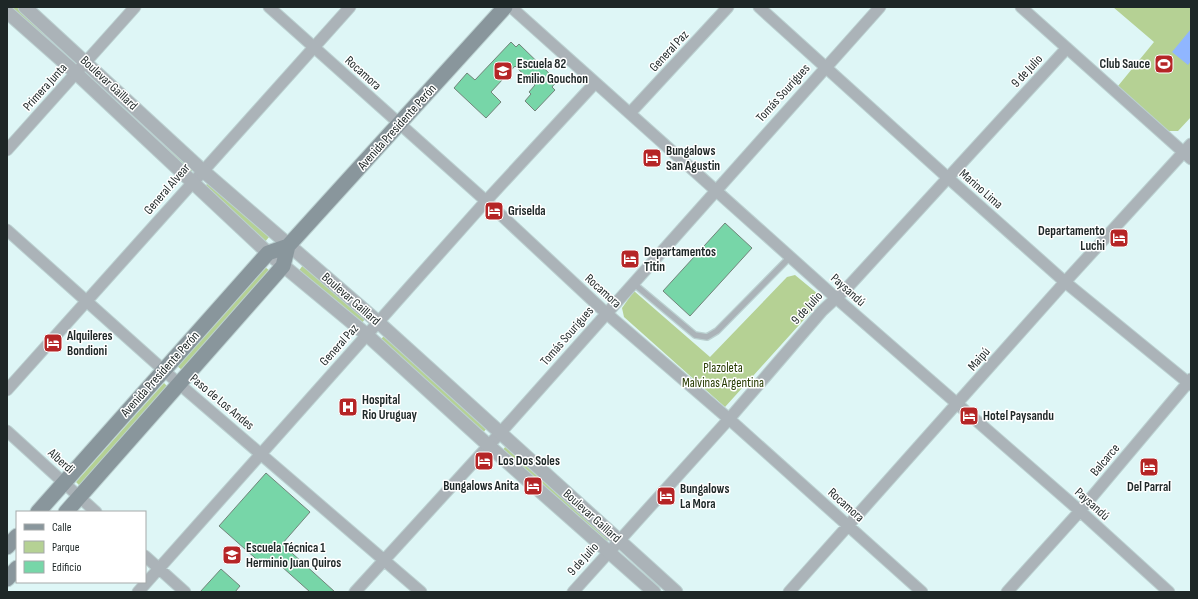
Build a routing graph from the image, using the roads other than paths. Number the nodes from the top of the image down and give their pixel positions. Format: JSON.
{"nodes":[{"id":1,"x":25,"y":7,"type":"edge"},
{"id":2,"x":135,"y":7,"type":"edge"},
{"id":3,"x":269,"y":7,"type":"edge"},
{"id":4,"x":350,"y":7,"type":"edge"},
{"id":5,"x":505,"y":7,"type":"edge"},
{"id":6,"x":511,"y":7,"type":"edge"},
{"id":7,"x":728,"y":7,"type":"edge"},
{"id":8,"x":759,"y":7,"type":"edge"},
{"id":9,"x":880,"y":7,"type":"edge"},
{"id":10,"x":1021,"y":7,"type":"edge"},
{"id":11,"x":7,"y":12,"type":"edge"},
{"id":12,"x":314,"y":48,"type":"junction"},
{"id":13,"x":1067,"y":48,"type":"junction"},
{"id":14,"x":86,"y":62,"type":"junction"},
{"id":15,"x":825,"y":66,"type":"junction"},
{"id":16,"x":76,"y":73,"type":"junction"},
{"id":17,"x":595,"y":83,"type":"junction"},
{"id":18,"x":630,"y":113,"type":"junction"},
{"id":19,"x":399,"y":125,"type":"junction"},
{"id":20,"x":7,"y":150,"type":"edge"},
{"id":21,"x":1189,"y":152,"type":"edge"},
{"id":22,"x":202,"y":170,"type":"junction"},
{"id":23,"x":947,"y":177,"type":"junction"},
{"id":24,"x":193,"y":181,"type":"junction"},
{"id":25,"x":715,"y":190,"type":"junction"},
{"id":26,"x":486,"y":201,"type":"junction"},
{"id":27,"x":7,"y":230,"type":"edge"},
{"id":28,"x":288,"y":246,"type":"junction"},
{"id":29,"x":268,"y":252,"type":"junction"},
{"id":30,"x":790,"y":257,"type":"junction"},
{"id":31,"x":283,"y":266,"type":"junction"},
{"id":32,"x":1065,"y":282,"type":"junction"},
{"id":33,"x":633,"y":283,"type":"junction"},
{"id":34,"x":836,"y":298,"type":"junction"},
{"id":35,"x":86,"y":300,"type":"junction"},
{"id":36,"x":606,"y":313,"type":"junction"},
{"id":37,"x":378,"y":322,"type":"junction"},
{"id":38,"x":367,"y":335,"type":"junction"},
{"id":39,"x":164,"y":369,"type":"junction"},
{"id":40,"x":1190,"y":382,"type":"edge"},
{"id":41,"x":178,"y":383,"type":"junction"},
{"id":42,"x":7,"y":390,"type":"edge"},
{"id":43,"x":957,"y":405,"type":"junction"},
{"id":44,"x":729,"y":420,"type":"junction"},
{"id":45,"x":7,"y":431,"type":"edge"},
{"id":46,"x":500,"y":432,"type":"junction"},
{"id":47,"x":488,"y":445,"type":"junction"},
{"id":48,"x":262,"y":453,"type":"junction"},
{"id":49,"x":64,"y":483,"type":"junction"},
{"id":50,"x":80,"y":497,"type":"junction"},
{"id":51,"x":39,"y":511,"type":"edge"},
{"id":52,"x":67,"y":511,"type":"edge"},
{"id":53,"x":95,"y":511,"type":"edge"},
{"id":54,"x":1080,"y":512,"type":"junction"},
{"id":55,"x":849,"y":526,"type":"junction"},
{"id":56,"x":16,"y":537,"type":"edge"},
{"id":57,"x":619,"y":541,"type":"junction"},
{"id":58,"x":7,"y":547,"type":"edge"},
{"id":59,"x":609,"y":552,"type":"junction"},
{"id":60,"x":146,"y":557,"type":"edge"},
{"id":61,"x":383,"y":560,"type":"junction"},
{"id":62,"x":16,"y":569,"type":"edge"},
{"id":63,"x":159,"y":569,"type":"junction"},
{"id":64,"x":7,"y":579,"type":"edge"},
{"id":65,"x":138,"y":592,"type":"edge"},
{"id":66,"x":185,"y":592,"type":"edge"},
{"id":67,"x":355,"y":592,"type":"edge"},
{"id":68,"x":421,"y":592,"type":"edge"},
{"id":69,"x":573,"y":592,"type":"edge"},
{"id":70,"x":654,"y":592,"type":"edge"},
{"id":71,"x":676,"y":592,"type":"edge"},
{"id":72,"x":789,"y":592,"type":"edge"},
{"id":73,"x":922,"y":592,"type":"edge"},
{"id":74,"x":1007,"y":592,"type":"edge"},
{"id":75,"x":1169,"y":592,"type":"edge"}],
"edges":[{"from":1,"to":14,"type":"street","name":"Boulevar Gaillard"},
{"from":2,"to":14,"type":"street","name":"Primera Junta"},
{"from":3,"to":12,"type":"street","name":"Rocamora"},
{"from":4,"to":12,"type":"street","name":"General Alvear"},
{"from":5,"to":19,"type":"main road","name":"Avenida Presidente Perón"},
{"from":6,"to":17,"type":"street","name":"Paysandú"},
{"from":7,"to":18,"type":"street","name":"General Paz"},
{"from":8,"to":15,"type":"street","name":"Marino Lima"},
{"from":9,"to":15,"type":"street","name":"Tomás Sourigues"},
{"from":10,"to":13,"type":"street"},
{"from":11,"to":16,"type":"street","name":"Boulevar Gaillard"},
{"from":12,"to":19,"type":"street","name":"Rocamora"},
{"from":12,"to":22,"type":"street","name":"General Alvear"},
{"from":13,"to":21,"type":"street"},
{"from":13,"to":23,"type":"street","name":"9 de Julio"},
{"from":14,"to":16,"type":"street","name":"Primera Junta"},
{"from":14,"to":22,"type":"street","name":"Boulevar Gaillard"},
{"from":15,"to":23,"type":"street","name":"Marino Lima"},
{"from":15,"to":25,"type":"street","name":"Tomás Sourigues"},
{"from":16,"to":20,"type":"street","name":"Primera Junta"},
{"from":16,"to":24,"type":"street","name":"Boulevar Gaillard"},
{"from":17,"to":18,"type":"street","name":"Paysandú"},
{"from":17,"to":26,"type":"street","name":"General Paz"},
{"from":18,"to":25,"type":"street","name":"Paysandú"},
{"from":19,"to":26,"type":"street","name":"Rocamora"},
{"from":19,"to":28,"type":"main road","name":"Avenida Presidente Perón"},
{"from":21,"to":32,"type":"street","name":"Maipú"},
{"from":22,"to":24,"type":"street","name":"General Alvear"},
{"from":22,"to":28,"type":"street","name":"Boulevar Gaillard"},
{"from":23,"to":32,"type":"street","name":"Marino Lima"},
{"from":23,"to":34,"type":"street","name":"9 de Julio"},
{"from":24,"to":29,"type":"street","name":"Boulevar Gaillard"},
{"from":24,"to":35,"type":"street","name":"General Alvear"},
{"from":25,"to":30,"type":"street","name":"Paysandú"},
{"from":25,"to":33,"type":"street","name":"Tomás Sourigues"},
{"from":26,"to":36,"type":"street","name":"Rocamora"},
{"from":26,"to":37,"type":"street","name":"General Paz"},
{"from":27,"to":35,"type":"street","name":"Paso de Los Andes"},
{"from":28,"to":29,"type":"main road"},
{"from":28,"to":31,"type":"main road","name":"Avenida Presidente Perón"},
{"from":28,"to":37,"type":"street","name":"Boulevar Gaillard"},
{"from":29,"to":31,"type":"street","name":"Boulevar Gaillard"},
{"from":29,"to":39,"type":"main road","name":"Avenida Presidente Perón"},
{"from":30,"to":33,"type":"lane"},
{"from":30,"to":34,"type":"street","name":"Paysandú"},
{"from":31,"to":38,"type":"street","name":"Boulevar Gaillard"},
{"from":31,"to":41,"type":"main road","name":"Avenida Presidente Perón"},
{"from":32,"to":40,"type":"street","name":"Marino Lima"},
{"from":32,"to":43,"type":"street","name":"Maipú"},
{"from":33,"to":36,"type":"street","name":"Tomás Sourigues"},
{"from":34,"to":43,"type":"street","name":"Paysandú"},
{"from":34,"to":44,"type":"street","name":"9 de Julio"},
{"from":35,"to":39,"type":"street","name":"Paso de Los Andes"},
{"from":35,"to":42,"type":"street","name":"General Alvear"},
{"from":36,"to":44,"type":"street","name":"Rocamora"},
{"from":36,"to":46,"type":"street","name":"Tomás Sourigues"},
{"from":37,"to":38,"type":"street","name":"General Paz"},
{"from":37,"to":46,"type":"street","name":"Boulevar Gaillard"},
{"from":38,"to":47,"type":"street","name":"Boulevar Gaillard"},
{"from":38,"to":48,"type":"street","name":"General Paz"},
{"from":39,"to":41,"type":"street","name":"Paso de Los Andes"},
{"from":39,"to":49,"type":"main road","name":"Avenida Presidente Perón"},
{"from":40,"to":54,"type":"street","name":"Balcarce"},
{"from":41,"to":48,"type":"street","name":"Paso de Los Andes"},
{"from":41,"to":50,"type":"main road","name":"Avenida Presidente Perón"},
{"from":43,"to":54,"type":"street","name":"Paysandú"},
{"from":43,"to":55,"type":"street","name":"Maipú"},
{"from":44,"to":55,"type":"street","name":"Rocamora"},
{"from":44,"to":57,"type":"street","name":"9 de Julio"},
{"from":45,"to":49,"type":"street","name":"Alberdi"},
{"from":46,"to":47,"type":"street","name":"Tomás Sourigues"},
{"from":46,"to":57,"type":"street","name":"Boulevar Gaillard"},
{"from":47,"to":59,"type":"street","name":"Boulevar Gaillard"},
{"from":47,"to":61,"type":"street","name":"Tomás Sourigues"},
{"from":48,"to":61,"type":"street","name":"Paso de Los Andes"},
{"from":48,"to":63,"type":"street","name":"General Paz"},
{"from":49,"to":50,"type":"street","name":"Alberdi"},
{"from":49,"to":51,"type":"main road","name":"Avenida Presidente Perón"},
{"from":50,"to":52,"type":"main road","name":"Avenida Presidente Perón"},
{"from":50,"to":53,"type":"street","name":"Alberdi"},
{"from":54,"to":74,"type":"street","name":"Balcarce"},
{"from":54,"to":75,"type":"street","name":"Paysandú"},
{"from":55,"to":72,"type":"street","name":"Maipú"},
{"from":55,"to":73,"type":"street","name":"Rocamora"},
{"from":56,"to":58,"type":"main road"},
{"from":57,"to":59,"type":"street","name":"9 de Julio"},
{"from":57,"to":71,"type":"street","name":"Boulevar Gaillard"},
{"from":59,"to":69,"type":"street","name":"9 de Julio"},
{"from":59,"to":70,"type":"street","name":"Boulevar Gaillard"},
{"from":60,"to":63,"type":"street"},
{"from":61,"to":67,"type":"street","name":"Tomás Sourigues"},
{"from":61,"to":68,"type":"street","name":"Paso de Los Andes"},
{"from":62,"to":64,"type":"main road"},
{"from":63,"to":65,"type":"street","name":"General Paz"},
{"from":63,"to":66,"type":"street"}]}
